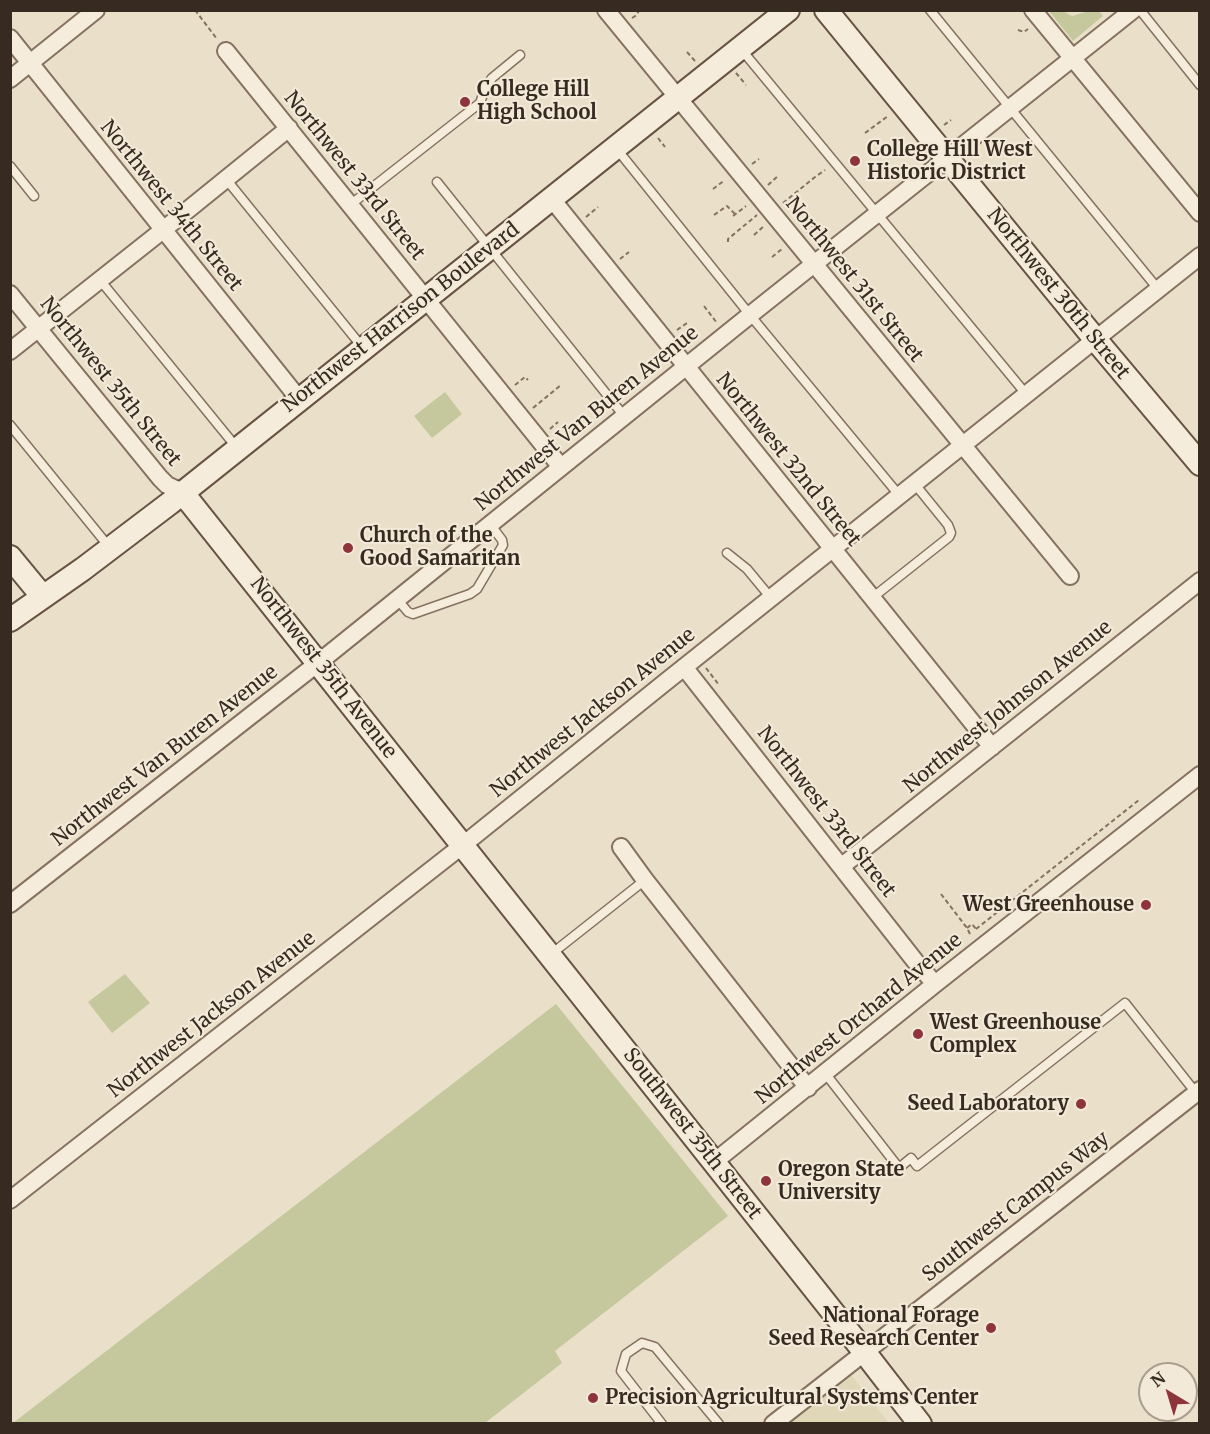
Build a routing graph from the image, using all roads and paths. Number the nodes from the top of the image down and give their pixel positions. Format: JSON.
{"nodes":[{"id":1,"x":195,"y":10,"type":"edge"},
{"id":2,"x":606,"y":10,"type":"edge"},
{"id":3,"x":639,"y":10,"type":"edge"},
{"id":4,"x":788,"y":10,"type":"edge"},
{"id":5,"x":826,"y":10,"type":"edge"},
{"id":6,"x":930,"y":10,"type":"edge"},
{"id":7,"x":1133,"y":10,"type":"edge"},
{"id":8,"x":1140,"y":10,"type":"edge"},
{"id":9,"x":93,"y":11,"type":"edge"},
{"id":10,"x":632,"y":18,"type":"dead end"},
{"id":11,"x":1032,"y":19,"type":"edge"},
{"id":12,"x":1018,"y":30,"type":"dead end"},
{"id":13,"x":10,"y":38,"type":"edge"},
{"id":14,"x":740,"y":48,"type":"junction"},
{"id":15,"x":226,"y":51,"type":"joint"},
{"id":16,"x":687,"y":52,"type":"dead end"},
{"id":17,"x":520,"y":55,"type":"dead end"},
{"id":18,"x":1073,"y":59,"type":"junction"},
{"id":19,"x":30,"y":63,"type":"junction"},
{"id":20,"x":697,"y":63,"type":"dead end"},
{"id":21,"x":736,"y":73,"type":"dead end"},
{"id":22,"x":10,"y":79,"type":"edge"},
{"id":23,"x":746,"y":85,"type":"dead end"},
{"id":24,"x":1200,"y":85,"type":"edge"},
{"id":25,"x":678,"y":99,"type":"junction"},
{"id":26,"x":1010,"y":109,"type":"junction"},
{"id":27,"x":892,"y":112,"type":"dead end"},
{"id":28,"x":289,"y":128,"type":"junction"},
{"id":29,"x":865,"y":133,"type":"dead end"},
{"id":30,"x":656,"y":136,"type":"dead end"},
{"id":31,"x":665,"y":147,"type":"dead end"},
{"id":32,"x":615,"y":148,"type":"junction"},
{"id":33,"x":759,"y":159,"type":"dead end"},
{"id":34,"x":947,"y":159,"type":"junction"},
{"id":35,"x":751,"y":165,"type":"dead end"},
{"id":36,"x":10,"y":166,"type":"edge"},
{"id":37,"x":825,"y":170,"type":"dead end"},
{"id":38,"x":779,"y":175,"type":"dead end"},
{"id":39,"x":727,"y":178,"type":"dead end"},
{"id":40,"x":226,"y":179,"type":"junction"},
{"id":41,"x":437,"y":182,"type":"dead end"},
{"id":42,"x":768,"y":184,"type":"dead end"},
{"id":43,"x":713,"y":189,"type":"dead end"},
{"id":44,"x":34,"y":196,"type":"dead end"},
{"id":45,"x":551,"y":198,"type":"junction"},
{"id":46,"x":748,"y":204,"type":"dead end"},
{"id":47,"x":351,"y":205,"type":"junction"},
{"id":48,"x":598,"y":207,"type":"dead end"},
{"id":49,"x":1200,"y":213,"type":"edge"},
{"id":50,"x":714,"y":215,"type":"dead end"},
{"id":51,"x":877,"y":215,"type":"junction"},
{"id":52,"x":586,"y":217,"type":"dead end"},
{"id":53,"x":765,"y":218,"type":"junction"},
{"id":54,"x":163,"y":230,"type":"junction"},
{"id":55,"x":754,"y":235,"type":"dead end"},
{"id":56,"x":728,"y":242,"type":"dead end"},
{"id":57,"x":489,"y":249,"type":"junction"},
{"id":58,"x":1200,"y":256,"type":"edge"},
{"id":59,"x":814,"y":264,"type":"junction"},
{"id":60,"x":100,"y":280,"type":"junction"},
{"id":61,"x":1158,"y":289,"type":"junction"},
{"id":62,"x":10,"y":294,"type":"edge"},
{"id":63,"x":426,"y":298,"type":"junction"},
{"id":64,"x":704,"y":306,"type":"dead end"},
{"id":65,"x":750,"y":315,"type":"junction"},
{"id":66,"x":687,"y":323,"type":"dead end"},
{"id":67,"x":719,"y":325,"type":"dead end"},
{"id":68,"x":39,"y":328,"type":"junction"},
{"id":69,"x":677,"y":331,"type":"dead end"},
{"id":70,"x":1095,"y":339,"type":"junction"},
{"id":71,"x":363,"y":348,"type":"junction"},
{"id":72,"x":10,"y":351,"type":"edge"},
{"id":73,"x":686,"y":367,"type":"junction"},
{"id":74,"x":528,"y":381,"type":"dead end"},
{"id":75,"x":561,"y":385,"type":"dead end"},
{"id":76,"x":503,"y":394,"type":"junction"},
{"id":77,"x":1026,"y":394,"type":"junction"},
{"id":78,"x":299,"y":399,"type":"junction"},
{"id":79,"x":624,"y":416,"type":"junction"},
{"id":80,"x":521,"y":417,"type":"junction"},
{"id":81,"x":582,"y":417,"type":"dead end"},
{"id":82,"x":10,"y":425,"type":"edge"},
{"id":83,"x":590,"y":427,"type":"dead end"},
{"id":84,"x":962,"y":445,"type":"junction"},
{"id":85,"x":237,"y":448,"type":"junction"},
{"id":86,"x":1200,"y":464,"type":"edge"},
{"id":87,"x":561,"y":467,"type":"junction"},
{"id":88,"x":914,"y":483,"type":"junction"},
{"id":89,"x":182,"y":492,"type":"junction"},
{"id":90,"x":899,"y":495,"type":"junction"},
{"id":91,"x":490,"y":524,"type":"junction"},
{"id":92,"x":110,"y":548,"type":"junction"},
{"id":93,"x":832,"y":549,"type":"junction"},
{"id":94,"x":727,"y":553,"type":"dead end"},
{"id":95,"x":10,"y":557,"type":"edge"},
{"id":96,"x":1070,"y":576,"type":"dead end"},
{"id":97,"x":1200,"y":581,"type":"edge"},
{"id":98,"x":43,"y":597,"type":"junction"},
{"id":99,"x":771,"y":598,"type":"junction"},
{"id":100,"x":872,"y":598,"type":"junction"},
{"id":101,"x":397,"y":599,"type":"junction"},
{"id":102,"x":10,"y":620,"type":"edge"},
{"id":103,"x":690,"y":662,"type":"junction"},
{"id":104,"x":318,"y":663,"type":"junction"},
{"id":105,"x":724,"y":692,"type":"dead end"},
{"id":106,"x":992,"y":747,"type":"junction"},
{"id":107,"x":1200,"y":776,"type":"edge"},
{"id":108,"x":1139,"y":800,"type":"dead end"},
{"id":109,"x":463,"y":845,"type":"junction"},
{"id":110,"x":621,"y":847,"type":"dead end"},
{"id":111,"x":842,"y":866,"type":"junction"},
{"id":112,"x":645,"y":880,"type":"junction"},
{"id":113,"x":941,"y":894,"type":"dead end"},
{"id":114,"x":10,"y":904,"type":"edge"},
{"id":115,"x":967,"y":928,"type":"junction"},
{"id":116,"x":976,"y":929,"type":"junction"},
{"id":117,"x":980,"y":934,"type":"dead end"},
{"id":118,"x":974,"y":939,"type":"dead end"},
{"id":119,"x":550,"y":955,"type":"junction"},
{"id":120,"x":935,"y":984,"type":"junction"},
{"id":121,"x":825,"y":1073,"type":"junction"},
{"id":122,"x":808,"y":1088,"type":"junction"},
{"id":123,"x":1198,"y":1091,"type":"edge"},
{"id":124,"x":714,"y":1162,"type":"junction"},
{"id":125,"x":10,"y":1200,"type":"edge"},
{"id":126,"x":864,"y":1351,"type":"junction"},
{"id":127,"x":717,"y":1421,"type":"edge"},
{"id":128,"x":663,"y":1424,"type":"edge"},
{"id":129,"x":773,"y":1424,"type":"edge"},
{"id":130,"x":920,"y":1424,"type":"edge"}],
"edges":[{"from":1,"to":15,"type":"path"},
{"from":2,"to":25,"type":"street","name":"Northwest 31st Street"},
{"from":3,"to":10,"type":"path"},
{"from":4,"to":14,"type":"main road","name":"Northwest Harrison Boulevard"},
{"from":5,"to":34,"type":"main road","name":"Northwest 30th Street"},
{"from":6,"to":26,"type":"lane"},
{"from":7,"to":18,"type":"street","name":"Northwest Van Buren Avenue"},
{"from":8,"to":24,"type":"lane"},
{"from":9,"to":19,"type":"street"},
{"from":11,"to":12,"type":"path"},
{"from":11,"to":18,"type":"street"},
{"from":13,"to":19,"type":"street","name":"Northwest 34th Street"},
{"from":14,"to":25,"type":"main road","name":"Northwest Harrison Boulevard"},
{"from":14,"to":51,"type":"lane"},
{"from":15,"to":28,"type":"street","name":"Northwest 33rd Street"},
{"from":16,"to":20,"type":"path"},
{"from":17,"to":47,"type":"lane"},
{"from":18,"to":26,"type":"street","name":"Northwest Van Buren Avenue"},
{"from":18,"to":49,"type":"street"},
{"from":19,"to":22,"type":"street"},
{"from":19,"to":54,"type":"street","name":"Northwest 34th Street"},
{"from":21,"to":23,"type":"path"},
{"from":25,"to":32,"type":"main road","name":"Northwest Harrison Boulevard"},
{"from":25,"to":53,"type":"street","name":"Northwest 31st Street"},
{"from":26,"to":34,"type":"street","name":"Northwest Van Buren Avenue"},
{"from":26,"to":61,"type":"lane"},
{"from":27,"to":29,"type":"path"},
{"from":28,"to":40,"type":"street"},
{"from":28,"to":47,"type":"street","name":"Northwest 33rd Street"},
{"from":30,"to":31,"type":"path"},
{"from":32,"to":45,"type":"main road","name":"Northwest Harrison Boulevard"},
{"from":32,"to":65,"type":"lane"},
{"from":33,"to":35,"type":"path"},
{"from":34,"to":51,"type":"street","name":"Northwest Van Buren Avenue"},
{"from":34,"to":70,"type":"main road","name":"Northwest 30th Street"},
{"from":36,"to":44,"type":"lane"},
{"from":37,"to":53,"type":"path"},
{"from":38,"to":42,"type":"path"},
{"from":39,"to":43,"type":"path"},
{"from":40,"to":54,"type":"street"},
{"from":40,"to":71,"type":"lane"},
{"from":41,"to":57,"type":"lane"},
{"from":45,"to":57,"type":"main road","name":"Northwest Harrison Boulevard"},
{"from":45,"to":73,"type":"street","name":"Northwest 32nd Street"},
{"from":46,"to":50,"type":"path"},
{"from":47,"to":63,"type":"street","name":"Northwest 33rd Street"},
{"from":48,"to":52,"type":"path"},
{"from":51,"to":59,"type":"street","name":"Northwest Van Buren Avenue"},
{"from":51,"to":77,"type":"lane"},
{"from":53,"to":55,"type":"path"},
{"from":53,"to":56,"type":"path"},
{"from":53,"to":59,"type":"street","name":"Northwest 31st Street"},
{"from":54,"to":60,"type":"street"},
{"from":54,"to":78,"type":"street","name":"Northwest 34th Street"},
{"from":57,"to":63,"type":"main road","name":"Northwest Harrison Boulevard"},
{"from":57,"to":79,"type":"lane"},
{"from":58,"to":61,"type":"street","name":"Northwest Jackson Avenue"},
{"from":59,"to":65,"type":"street","name":"Northwest Van Buren Avenue"},
{"from":59,"to":84,"type":"street","name":"Northwest 31st Street"},
{"from":60,"to":68,"type":"street"},
{"from":60,"to":85,"type":"lane"},
{"from":61,"to":70,"type":"street","name":"Northwest Jackson Avenue"},
{"from":62,"to":68,"type":"street","name":"Northwest 35th Street"},
{"from":63,"to":71,"type":"main road","name":"Northwest Harrison Boulevard"},
{"from":63,"to":76,"type":"street","name":"Northwest 33rd Street"},
{"from":64,"to":67,"type":"path"},
{"from":65,"to":73,"type":"street","name":"Northwest Van Buren Avenue"},
{"from":65,"to":90,"type":"lane"},
{"from":66,"to":69,"type":"path"},
{"from":68,"to":72,"type":"street"},
{"from":68,"to":89,"type":"street","name":"Northwest 35th Street"},
{"from":70,"to":77,"type":"street","name":"Northwest Jackson Avenue"},
{"from":70,"to":86,"type":"main road","name":"Northwest 30th Street"},
{"from":71,"to":78,"type":"main road","name":"Northwest Harrison Boulevard"},
{"from":73,"to":79,"type":"street","name":"Northwest Van Buren Avenue"},
{"from":73,"to":93,"type":"street","name":"Northwest 32nd Street"},
{"from":74,"to":76,"type":"path"},
{"from":75,"to":80,"type":"path"},
{"from":76,"to":80,"type":"street","name":"Northwest 33rd Street"},
{"from":77,"to":84,"type":"street","name":"Northwest Jackson Avenue"},
{"from":78,"to":85,"type":"main road","name":"Northwest Harrison Boulevard"},
{"from":79,"to":87,"type":"street","name":"Northwest Van Buren Avenue"},
{"from":80,"to":87,"type":"street","name":"Northwest 33rd Street"},
{"from":81,"to":83,"type":"path"},
{"from":82,"to":92,"type":"lane"},
{"from":84,"to":88,"type":"street","name":"Northwest Jackson Avenue"},
{"from":84,"to":96,"type":"street","name":"Northwest 31st Street"},
{"from":85,"to":89,"type":"main road","name":"Northwest Harrison Boulevard"},
{"from":87,"to":91,"type":"street","name":"Northwest Van Buren Avenue"},
{"from":88,"to":90,"type":"street","name":"Northwest Jackson Avenue"},
{"from":88,"to":100,"type":"lane"},
{"from":89,"to":92,"type":"main road","name":"Northwest Harrison Boulevard"},
{"from":89,"to":104,"type":"main road","name":"Northwest 35th Avenue"},
{"from":90,"to":93,"type":"street","name":"Northwest Jackson Avenue"},
{"from":91,"to":101,"type":"street","name":"Northwest Van Buren Avenue"},
{"from":91,"to":101,"type":"lane"},
{"from":92,"to":98,"type":"main road","name":"Northwest Harrison Boulevard"},
{"from":93,"to":99,"type":"street","name":"Northwest Jackson Avenue"},
{"from":93,"to":100,"type":"street","name":"Northwest 32nd Street"},
{"from":94,"to":99,"type":"lane"},
{"from":95,"to":98,"type":"main road"},
{"from":97,"to":106,"type":"street","name":"Northwest Johnson Avenue"},
{"from":98,"to":102,"type":"main road","name":"Northwest Harrison Boulevard"},
{"from":99,"to":103,"type":"street","name":"Northwest Jackson Avenue"},
{"from":100,"to":106,"type":"street","name":"Northwest 32nd Street"},
{"from":101,"to":104,"type":"street","name":"Northwest Van Buren Avenue"},
{"from":103,"to":105,"type":"path"},
{"from":103,"to":109,"type":"street","name":"Northwest Jackson Avenue"},
{"from":103,"to":111,"type":"street","name":"Northwest 33rd Street"},
{"from":104,"to":109,"type":"main road","name":"Northwest 35th Avenue"},
{"from":104,"to":114,"type":"street","name":"Northwest Van Buren Avenue"},
{"from":106,"to":111,"type":"street","name":"Northwest Johnson Avenue"},
{"from":107,"to":120,"type":"street","name":"Northwest Orchard Avenue"},
{"from":108,"to":116,"type":"path"},
{"from":109,"to":119,"type":"main road","name":"Southwest 35th Street"},
{"from":109,"to":125,"type":"street","name":"Northwest Jackson Avenue"},
{"from":110,"to":112,"type":"street"},
{"from":111,"to":120,"type":"street","name":"Northwest 33rd Street"},
{"from":112,"to":119,"type":"lane"},
{"from":112,"to":122,"type":"street"},
{"from":113,"to":115,"type":"path"},
{"from":115,"to":116,"type":"path"},
{"from":115,"to":118,"type":"path"},
{"from":116,"to":117,"type":"path"},
{"from":119,"to":124,"type":"main road","name":"Southwest 35th Street"},
{"from":120,"to":121,"type":"street","name":"Northwest Orchard Avenue"},
{"from":121,"to":122,"type":"street","name":"Northwest Orchard Avenue"},
{"from":121,"to":123,"type":"lane"},
{"from":122,"to":124,"type":"street","name":"Northwest Orchard Avenue"},
{"from":123,"to":126,"type":"street","name":"Southwest Campus Way"},
{"from":124,"to":126,"type":"main road","name":"Southwest 35th Street"},
{"from":126,"to":129,"type":"street","name":"Southwest Campus Way"},
{"from":126,"to":130,"type":"main road","name":"Southwest 35th Street"},
{"from":127,"to":128,"type":"lane"}]}
